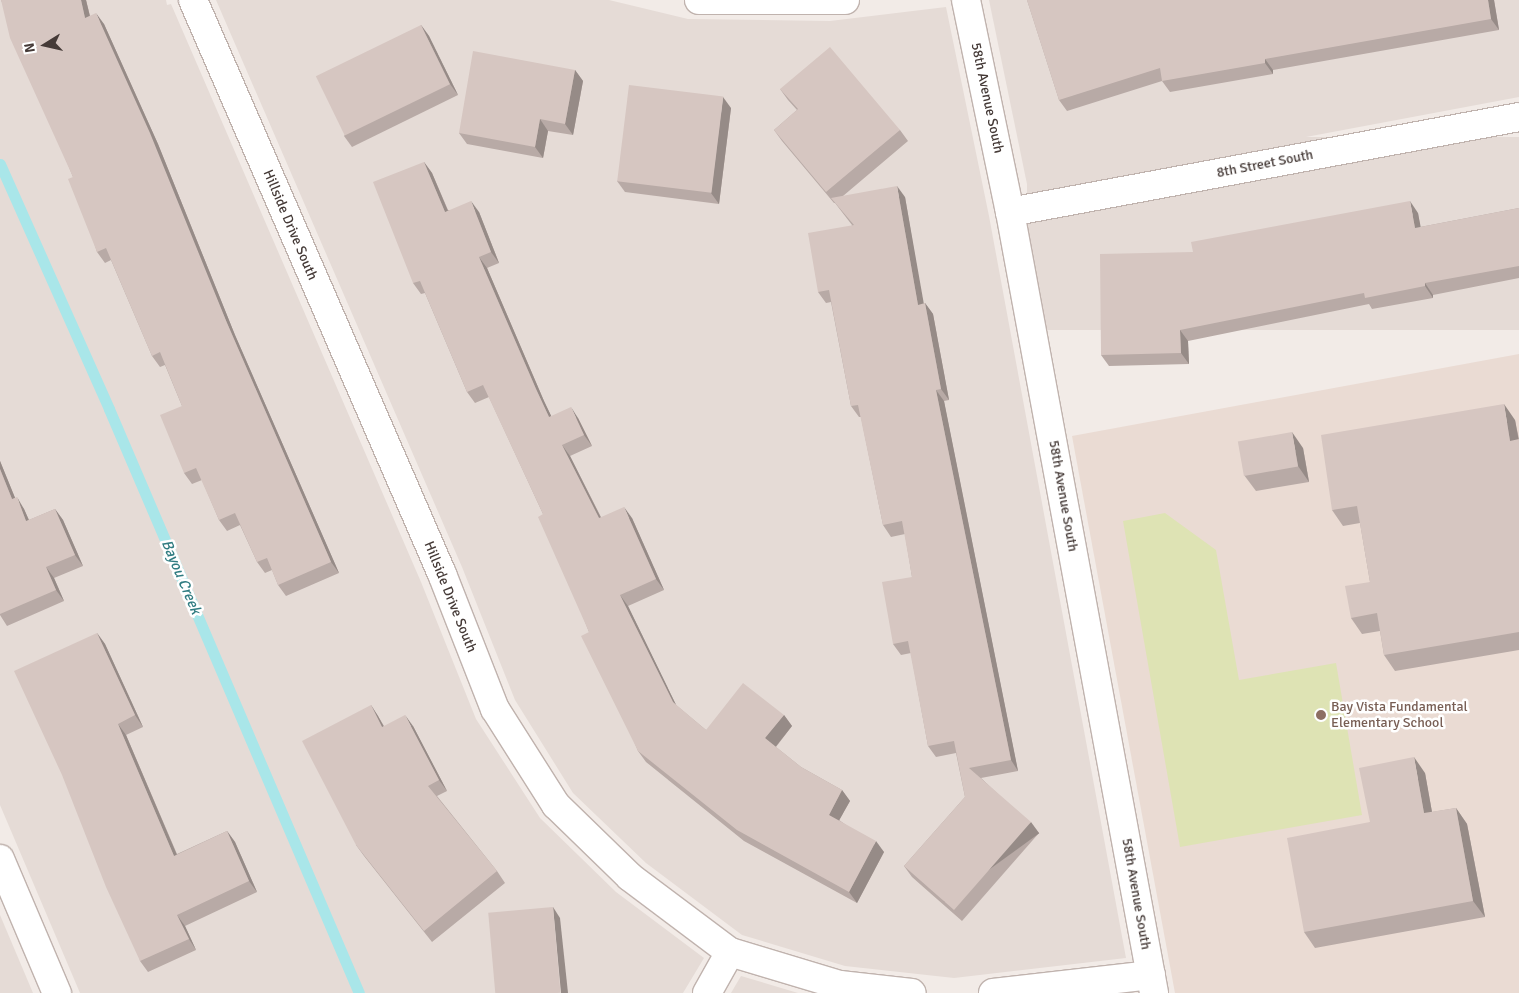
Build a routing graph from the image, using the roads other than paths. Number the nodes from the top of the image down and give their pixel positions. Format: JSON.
{"nodes":[{"id":1,"x":193,"y":0,"type":"edge"},
{"id":2,"x":699,"y":0,"type":"edge"},
{"id":3,"x":845,"y":0,"type":"edge"},
{"id":4,"x":966,"y":0,"type":"edge"},
{"id":5,"x":1519,"y":117,"type":"edge"},
{"id":6,"x":1010,"y":212,"type":"junction"},
{"id":7,"x":0,"y":859,"type":"edge"},
{"id":8,"x":730,"y":952,"type":"junction"},
{"id":9,"x":1152,"y":984,"type":"edge"},
{"id":10,"x":57,"y":993,"type":"edge"},
{"id":11,"x":707,"y":993,"type":"edge"},
{"id":12,"x":912,"y":993,"type":"edge"},
{"id":13,"x":993,"y":993,"type":"edge"}],
"edges":[{"from":1,"to":8,"type":"street","name":"Hillside Drive South"},
{"from":2,"to":3,"type":"street"},
{"from":4,"to":6,"type":"street","name":"58th Avenue South"},
{"from":5,"to":6,"type":"street","name":"8th Street South"},
{"from":6,"to":9,"type":"street","name":"58th Avenue South"},
{"from":7,"to":10,"type":"street"},
{"from":8,"to":11,"type":"street"},
{"from":8,"to":12,"type":"street","name":"Hillside Drive South"},
{"from":9,"to":13,"type":"street"}]}
